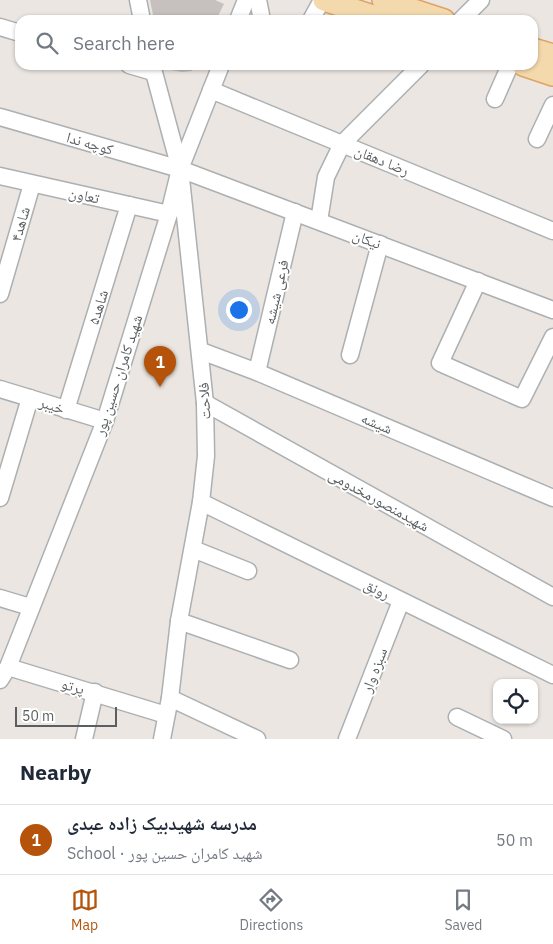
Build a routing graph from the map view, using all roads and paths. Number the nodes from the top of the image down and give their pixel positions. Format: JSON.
{"nodes":[{"id":1,"x":138,"y":0,"type":"edge"},
{"id":2,"x":246,"y":0,"type":"edge"},
{"id":3,"x":258,"y":0,"type":"edge"},
{"id":4,"x":323,"y":0,"type":"edge"},
{"id":5,"x":383,"y":0,"type":"edge"},
{"id":6,"x":481,"y":0,"type":"edge"},
{"id":7,"x":410,"y":4,"type":"edge"},
{"id":8,"x":141,"y":15,"type":"edge"},
{"id":9,"x":240,"y":15,"type":"edge"},
{"id":10,"x":261,"y":15,"type":"edge"},
{"id":11,"x":314,"y":15,"type":"edge"},
{"id":12,"x":370,"y":15,"type":"edge"},
{"id":13,"x":433,"y":15,"type":"edge"},
{"id":14,"x":466,"y":15,"type":"edge"},
{"id":15,"x":0,"y":27,"type":"edge"},
{"id":16,"x":15,"y":32,"type":"edge"},
{"id":17,"x":538,"y":50,"type":"edge"},
{"id":18,"x":553,"y":55,"type":"edge"},
{"id":19,"x":152,"y":70,"type":"edge"},
{"id":20,"x":218,"y":70,"type":"edge"},
{"id":21,"x":416,"y":70,"type":"edge"},
{"id":22,"x":508,"y":70,"type":"edge"},
{"id":23,"x":538,"y":70,"type":"edge"},
{"id":24,"x":553,"y":75,"type":"edge"},
{"id":25,"x":211,"y":90,"type":"junction"},
{"id":26,"x":495,"y":99,"type":"dead end"},
{"id":27,"x":553,"y":105,"type":"edge"},
{"id":28,"x":0,"y":117,"type":"edge"},
{"id":29,"x":537,"y":139,"type":"dead end"},
{"id":30,"x":342,"y":144,"type":"junction"},
{"id":31,"x":180,"y":168,"type":"junction"},
{"id":32,"x":0,"y":176,"type":"edge"},
{"id":33,"x":32,"y":184,"type":"junction"},
{"id":34,"x":129,"y":205,"type":"junction"},
{"id":35,"x":295,"y":212,"type":"junction"},
{"id":36,"x":169,"y":214,"type":"junction"},
{"id":37,"x":319,"y":221,"type":"junction"},
{"id":38,"x":553,"y":231,"type":"edge"},
{"id":39,"x":380,"y":244,"type":"junction"},
{"id":40,"x":478,"y":281,"type":"junction"},
{"id":41,"x":0,"y":294,"type":"edge"},
{"id":42,"x":553,"y":310,"type":"edge"},
{"id":43,"x":553,"y":337,"type":"edge"},
{"id":44,"x":201,"y":351,"type":"junction"},
{"id":45,"x":350,"y":354,"type":"dead end"},
{"id":46,"x":257,"y":372,"type":"junction"},
{"id":47,"x":0,"y":389,"type":"edge"},
{"id":48,"x":30,"y":398,"type":"junction"},
{"id":49,"x":206,"y":403,"type":"junction"},
{"id":50,"x":66,"y":410,"type":"junction"},
{"id":51,"x":105,"y":422,"type":"junction"},
{"id":52,"x":0,"y":498,"type":"edge"},
{"id":53,"x":553,"y":498,"type":"edge"},
{"id":54,"x":201,"y":502,"type":"junction"},
{"id":55,"x":193,"y":549,"type":"junction"},
{"id":56,"x":248,"y":571,"type":"dead end"},
{"id":57,"x":553,"y":597,"type":"edge"},
{"id":58,"x":0,"y":598,"type":"edge"},
{"id":59,"x":401,"y":601,"type":"junction"},
{"id":60,"x":30,"y":607,"type":"junction"},
{"id":61,"x":179,"y":621,"type":"junction"},
{"id":62,"x":290,"y":660,"type":"dead end"},
{"id":63,"x":4,"y":673,"type":"edge"},
{"id":64,"x":553,"y":675,"type":"edge"},
{"id":65,"x":94,"y":692,"type":"junction"},
{"id":66,"x":170,"y":698,"type":"junction"},
{"id":67,"x":166,"y":715,"type":"junction"},
{"id":68,"x":457,"y":717,"type":"dead end"},
{"id":69,"x":84,"y":739,"type":"edge"},
{"id":70,"x":162,"y":739,"type":"edge"},
{"id":71,"x":257,"y":739,"type":"edge"},
{"id":72,"x":347,"y":739,"type":"edge"},
{"id":73,"x":503,"y":739,"type":"edge"}],
"edges":[{"from":1,"to":8,"type":"street"},
{"from":2,"to":9,"type":"street"},
{"from":3,"to":10,"type":"street"},
{"from":4,"to":11,"type":"street"},
{"from":4,"to":12,"type":"main road"},
{"from":5,"to":7,"type":"main road"},
{"from":6,"to":14,"type":"street"},
{"from":7,"to":13,"type":"main road"},
{"from":15,"to":16,"type":"street"},
{"from":17,"to":18,"type":"main road"},
{"from":19,"to":31,"type":"street","name":"فلاحت"},
{"from":20,"to":25,"type":"street","name":"شهید کامران حسین پور"},
{"from":21,"to":30,"type":"street"},
{"from":22,"to":26,"type":"street"},
{"from":23,"to":24,"type":"main road"},
{"from":25,"to":30,"type":"street","name":"رضا دهقان"},
{"from":25,"to":31,"type":"street","name":"شهید کامران حسین پور"},
{"from":27,"to":29,"type":"street"},
{"from":28,"to":31,"type":"street","name":"کوچه ندا"},
{"from":30,"to":37,"type":"street"},
{"from":30,"to":38,"type":"street","name":"رضا دهقان"},
{"from":31,"to":35,"type":"street","name":"نیکان"},
{"from":31,"to":36,"type":"street","name":"شهید کامران حسین پور"},
{"from":31,"to":44,"type":"street","name":"فلاحت"},
{"from":32,"to":33,"type":"street","name":"تعاون"},
{"from":33,"to":34,"type":"street","name":"تعاون"},
{"from":33,"to":41,"type":"street","name":"شاهد۴"},
{"from":34,"to":36,"type":"street","name":"تعاون"},
{"from":34,"to":50,"type":"street","name":"شاهد۵"},
{"from":35,"to":37,"type":"street","name":"نیکان"},
{"from":35,"to":46,"type":"street","name":"فرعی شیشه"},
{"from":36,"to":51,"type":"street","name":"شهید کامران حسین پور"},
{"from":37,"to":39,"type":"street","name":"نیکان"},
{"from":39,"to":40,"type":"street","name":"نیکان"},
{"from":39,"to":45,"type":"street"},
{"from":40,"to":42,"type":"street","name":"نیکان"},
{"from":40,"to":43,"type":"street"},
{"from":44,"to":46,"type":"street","name":"شیشه"},
{"from":44,"to":49,"type":"street","name":"فلاحت"},
{"from":46,"to":53,"type":"street","name":"شیشه"},
{"from":47,"to":48,"type":"street","name":"خیبر"},
{"from":48,"to":50,"type":"street","name":"خیبر"},
{"from":48,"to":52,"type":"street"},
{"from":49,"to":54,"type":"street","name":"فلاحت"},
{"from":49,"to":57,"type":"street","name":"شهیدمنصورمخدومی"},
{"from":50,"to":51,"type":"street","name":"خیبر"},
{"from":51,"to":60,"type":"street","name":"شهید کامران حسین پور"},
{"from":54,"to":55,"type":"street","name":"فلاحت"},
{"from":54,"to":59,"type":"street","name":"رونق"},
{"from":55,"to":56,"type":"street"},
{"from":55,"to":61,"type":"street","name":"فلاحت"},
{"from":58,"to":60,"type":"street"},
{"from":59,"to":64,"type":"street","name":"رونق"},
{"from":59,"to":72,"type":"street","name":"سبزه وار"},
{"from":60,"to":63,"type":"street","name":"شهید کامران حسین پور"},
{"from":61,"to":62,"type":"street"},
{"from":61,"to":66,"type":"street","name":"فلاحت"},
{"from":63,"to":65,"type":"street","name":"پرتو"},
{"from":65,"to":67,"type":"street","name":"پرتو"},
{"from":65,"to":69,"type":"street"},
{"from":66,"to":67,"type":"street","name":"فلاحت"},
{"from":66,"to":71,"type":"street"},
{"from":67,"to":70,"type":"street","name":"فلاحت"},
{"from":68,"to":73,"type":"street"}]}
